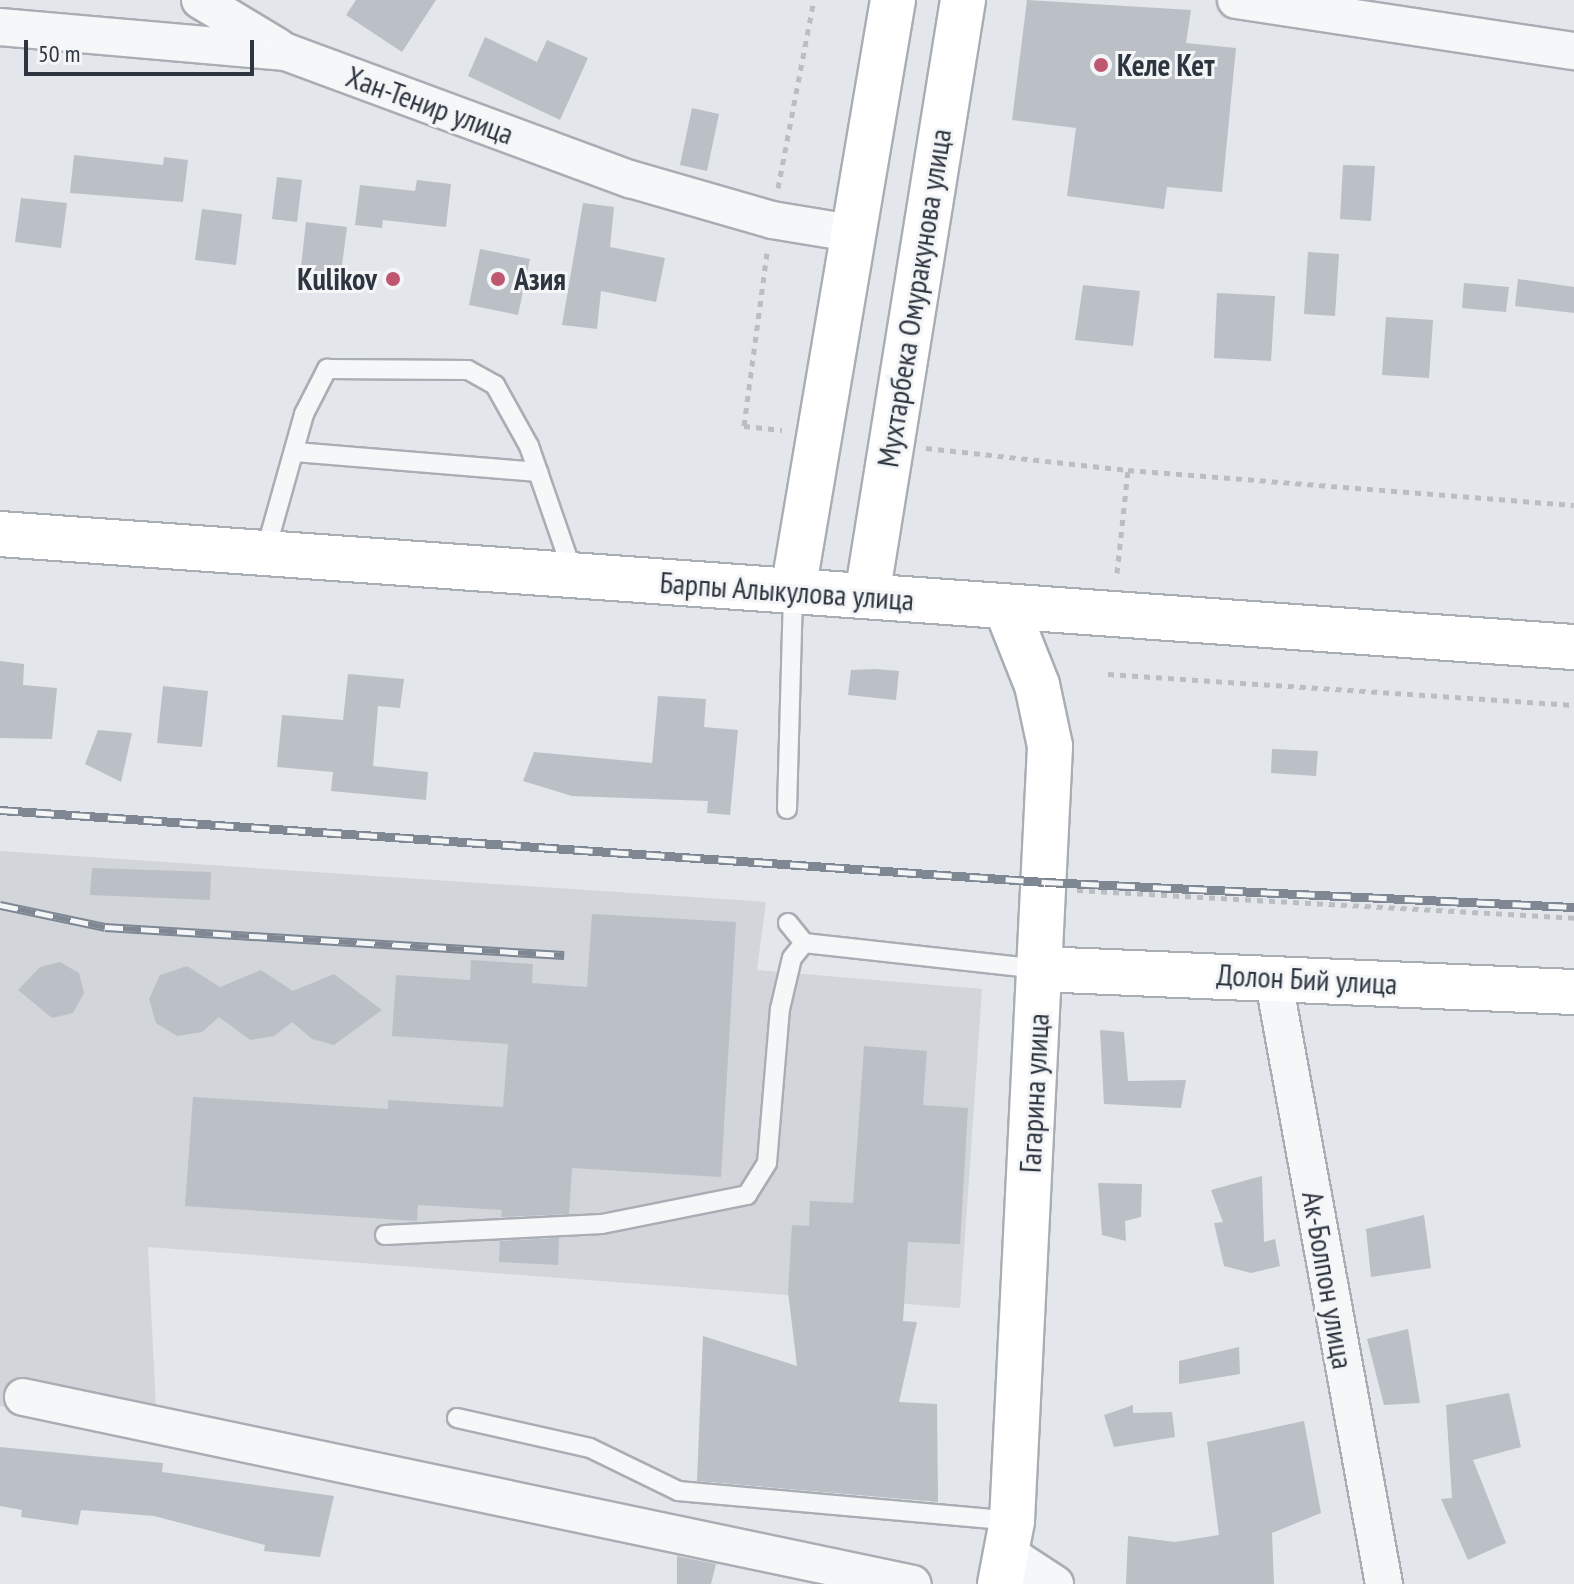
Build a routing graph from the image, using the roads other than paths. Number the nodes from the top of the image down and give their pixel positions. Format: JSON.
{"nodes":[{"id":1,"x":200,"y":0,"type":"edge"},
{"id":2,"x":893,"y":0,"type":"edge"},
{"id":3,"x":963,"y":0,"type":"edge"},
{"id":4,"x":1236,"y":0,"type":"edge"},
{"id":5,"x":0,"y":27,"type":"edge"},
{"id":6,"x":1574,"y":51,"type":"edge"},
{"id":7,"x":286,"y":52,"type":"junction"},
{"id":8,"x":851,"y":233,"type":"junction"},
{"id":9,"x":295,"y":452,"type":"junction"},
{"id":10,"x":538,"y":472,"type":"junction"},
{"id":11,"x":0,"y":534,"type":"edge"},
{"id":12,"x":265,"y":553,"type":"junction"},
{"id":13,"x":574,"y":576,"type":"junction"},
{"id":14,"x":793,"y":591,"type":"junction"},
{"id":15,"x":867,"y":596,"type":"junction"},
{"id":16,"x":1006,"y":607,"type":"junction"},
{"id":17,"x":1574,"y":647,"type":"edge"},
{"id":18,"x":787,"y":809,"type":"dead end"},
{"id":19,"x":788,"y":923,"type":"dead end"},
{"id":20,"x":804,"y":943,"type":"junction"},
{"id":21,"x":1040,"y":969,"type":"junction"},
{"id":22,"x":1273,"y":977,"type":"junction"},
{"id":23,"x":1574,"y":992,"type":"edge"},
{"id":24,"x":385,"y":1235,"type":"dead end"},
{"id":25,"x":23,"y":1397,"type":"dead end"},
{"id":26,"x":457,"y":1418,"type":"dead end"},
{"id":27,"x":1007,"y":1553,"type":"edge"},
{"id":28,"x":913,"y":1584,"type":"edge"},
{"id":29,"x":1055,"y":1584,"type":"edge"},
{"id":30,"x":1384,"y":1584,"type":"edge"}],
"edges":[{"from":1,"to":7,"type":"street"},
{"from":2,"to":8,"type":"main road"},
{"from":3,"to":15,"type":"main road","name":"Мухтарбека Омуракунова улица"},
{"from":4,"to":6,"type":"street"},
{"from":5,"to":7,"type":"street","name":"Хан-Тенир улица"},
{"from":7,"to":8,"type":"street","name":"Хан-Тенир улица"},
{"from":8,"to":14,"type":"main road"},
{"from":9,"to":10,"type":"lane"},
{"from":9,"to":10,"type":"lane"},
{"from":9,"to":12,"type":"lane"},
{"from":10,"to":13,"type":"lane"},
{"from":11,"to":12,"type":"main road","name":"Барпы Алыкулова улица"},
{"from":12,"to":13,"type":"main road","name":"Барпы Алыкулова улица"},
{"from":13,"to":14,"type":"main road","name":"Барпы Алыкулова улица"},
{"from":14,"to":15,"type":"main road","name":"Барпы Алыкулова улица"},
{"from":14,"to":18,"type":"lane"},
{"from":15,"to":16,"type":"main road","name":"Барпы Алыкулова улица"},
{"from":16,"to":17,"type":"main road","name":"Барпы Алыкулова улица"},
{"from":16,"to":21,"type":"main road","name":"Гагарина улица"},
{"from":19,"to":20,"type":"lane"},
{"from":20,"to":21,"type":"lane"},
{"from":20,"to":24,"type":"lane"},
{"from":21,"to":22,"type":"main road","name":"Долон Бий улица"},
{"from":21,"to":27,"type":"main road","name":"Гагарина улица"},
{"from":22,"to":23,"type":"main road","name":"Долон Бий улица"},
{"from":22,"to":30,"type":"street","name":"Ак-Болпон улица"},
{"from":25,"to":28,"type":"street"},
{"from":26,"to":27,"type":"lane"},
{"from":27,"to":29,"type":"street"}]}
